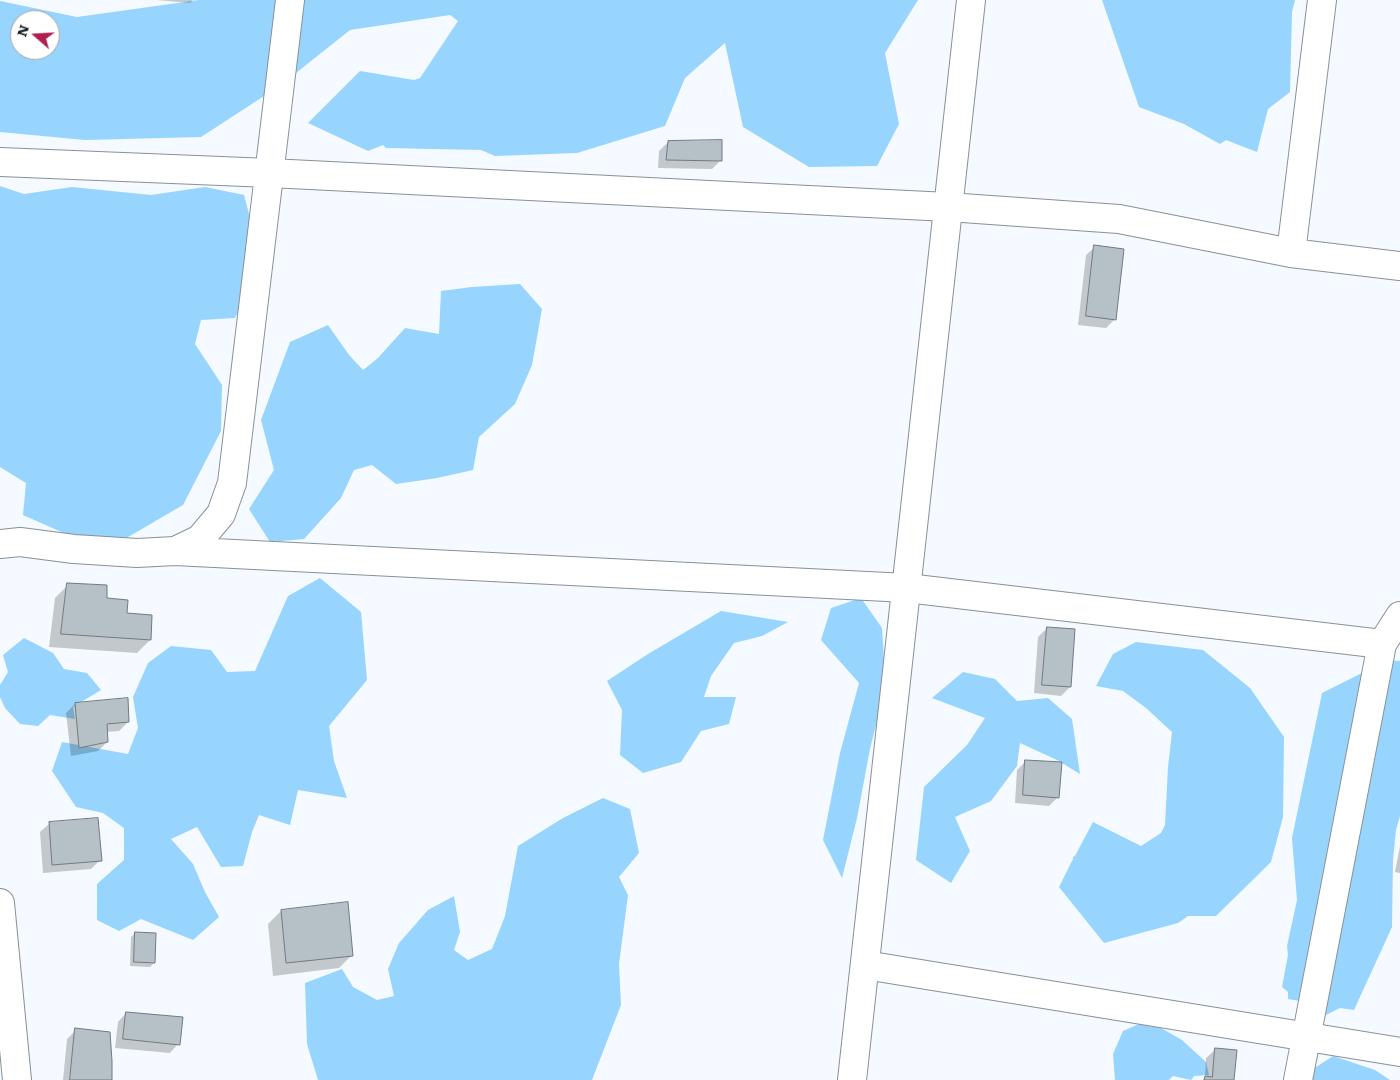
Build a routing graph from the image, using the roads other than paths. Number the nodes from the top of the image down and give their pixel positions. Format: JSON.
{"nodes":[{"id":1,"x":290,"y":0,"type":"edge"},
{"id":2,"x":971,"y":0,"type":"edge"},
{"id":3,"x":1322,"y":0,"type":"edge"},
{"id":4,"x":0,"y":162,"type":"edge"},
{"id":5,"x":270,"y":173,"type":"junction"},
{"id":6,"x":948,"y":206,"type":"junction"},
{"id":7,"x":1291,"y":253,"type":"junction"},
{"id":8,"x":1400,"y":266,"type":"edge"},
{"id":9,"x":0,"y":544,"type":"edge"},
{"id":10,"x":175,"y":551,"type":"junction"},
{"id":11,"x":907,"y":588,"type":"junction"},
{"id":12,"x":1400,"y":616,"type":"edge"},
{"id":13,"x":1382,"y":644,"type":"junction"},
{"id":14,"x":0,"y":903,"type":"edge"},
{"id":15,"x":865,"y":965,"type":"junction"},
{"id":16,"x":1306,"y":1037,"type":"junction"},
{"id":17,"x":1400,"y":1052,"type":"edge"},
{"id":18,"x":17,"y":1080,"type":"edge"},
{"id":19,"x":852,"y":1080,"type":"edge"},
{"id":20,"x":1298,"y":1080,"type":"edge"}],
"edges":[{"from":1,"to":5,"type":"street"},
{"from":2,"to":6,"type":"street"},
{"from":3,"to":7,"type":"street"},
{"from":4,"to":5,"type":"street"},
{"from":5,"to":6,"type":"street"},
{"from":5,"to":10,"type":"street"},
{"from":6,"to":7,"type":"street"},
{"from":6,"to":11,"type":"street"},
{"from":7,"to":8,"type":"street"},
{"from":9,"to":10,"type":"street"},
{"from":10,"to":11,"type":"street"},
{"from":11,"to":13,"type":"street"},
{"from":11,"to":15,"type":"street"},
{"from":12,"to":13,"type":"street"},
{"from":13,"to":16,"type":"street"},
{"from":14,"to":18,"type":"street"},
{"from":15,"to":16,"type":"street"},
{"from":15,"to":19,"type":"street"},
{"from":16,"to":17,"type":"street"},
{"from":16,"to":20,"type":"street"}]}
